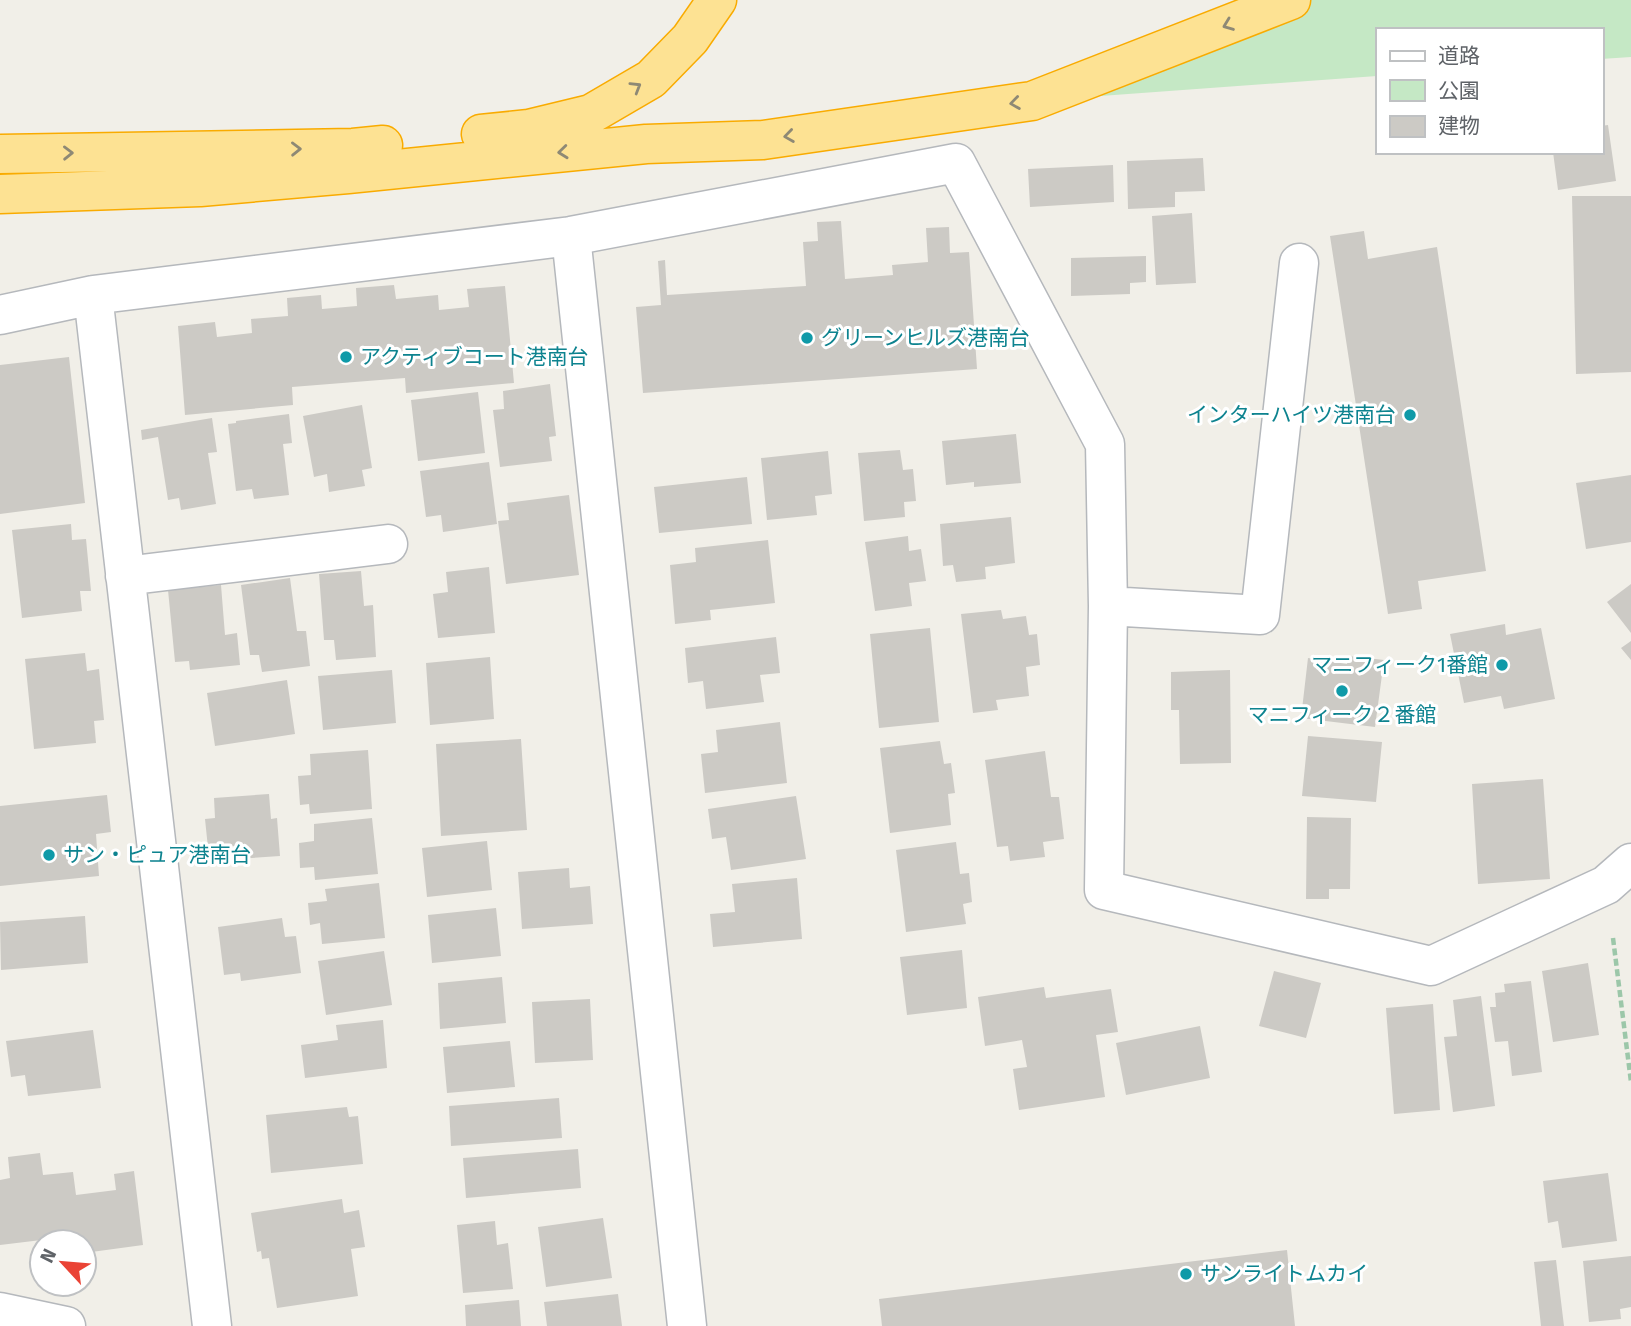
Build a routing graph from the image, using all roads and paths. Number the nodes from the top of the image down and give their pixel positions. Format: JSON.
{"nodes":[{"id":1,"x":717,"y":0,"type":"edge"},
{"id":2,"x":1291,"y":0,"type":"edge"},
{"id":3,"x":0,"y":154,"type":"edge"},
{"id":4,"x":0,"y":194,"type":"edge"},
{"id":5,"x":571,"y":236,"type":"junction"},
{"id":6,"x":1299,"y":263,"type":"dead end"},
{"id":7,"x":93,"y":295,"type":"junction"},
{"id":8,"x":0,"y":315,"type":"edge"},
{"id":9,"x":388,"y":544,"type":"dead end"},
{"id":10,"x":125,"y":576,"type":"junction"},
{"id":11,"x":1108,"y":606,"type":"junction"},
{"id":12,"x":1618,"y":874,"type":"edge"},
{"id":13,"x":1631,"y":1083,"type":"edge"},
{"id":14,"x":0,"y":1312,"type":"edge"},
{"id":15,"x":66,"y":1326,"type":"edge"},
{"id":16,"x":212,"y":1326,"type":"edge"},
{"id":17,"x":687,"y":1326,"type":"edge"}],
"edges":[{"from":3,"to":1,"type":"highway","one_way":true},
{"from":2,"to":4,"type":"highway","one_way":true},
{"from":5,"to":7,"type":"street"},
{"from":5,"to":11,"type":"street"},
{"from":5,"to":17,"type":"street"},
{"from":6,"to":11,"type":"street"},
{"from":7,"to":8,"type":"street"},
{"from":7,"to":10,"type":"street"},
{"from":9,"to":10,"type":"street"},
{"from":10,"to":16,"type":"street"},
{"from":11,"to":12,"type":"street"},
{"from":12,"to":13,"type":"path"},
{"from":14,"to":15,"type":"street"}]}
